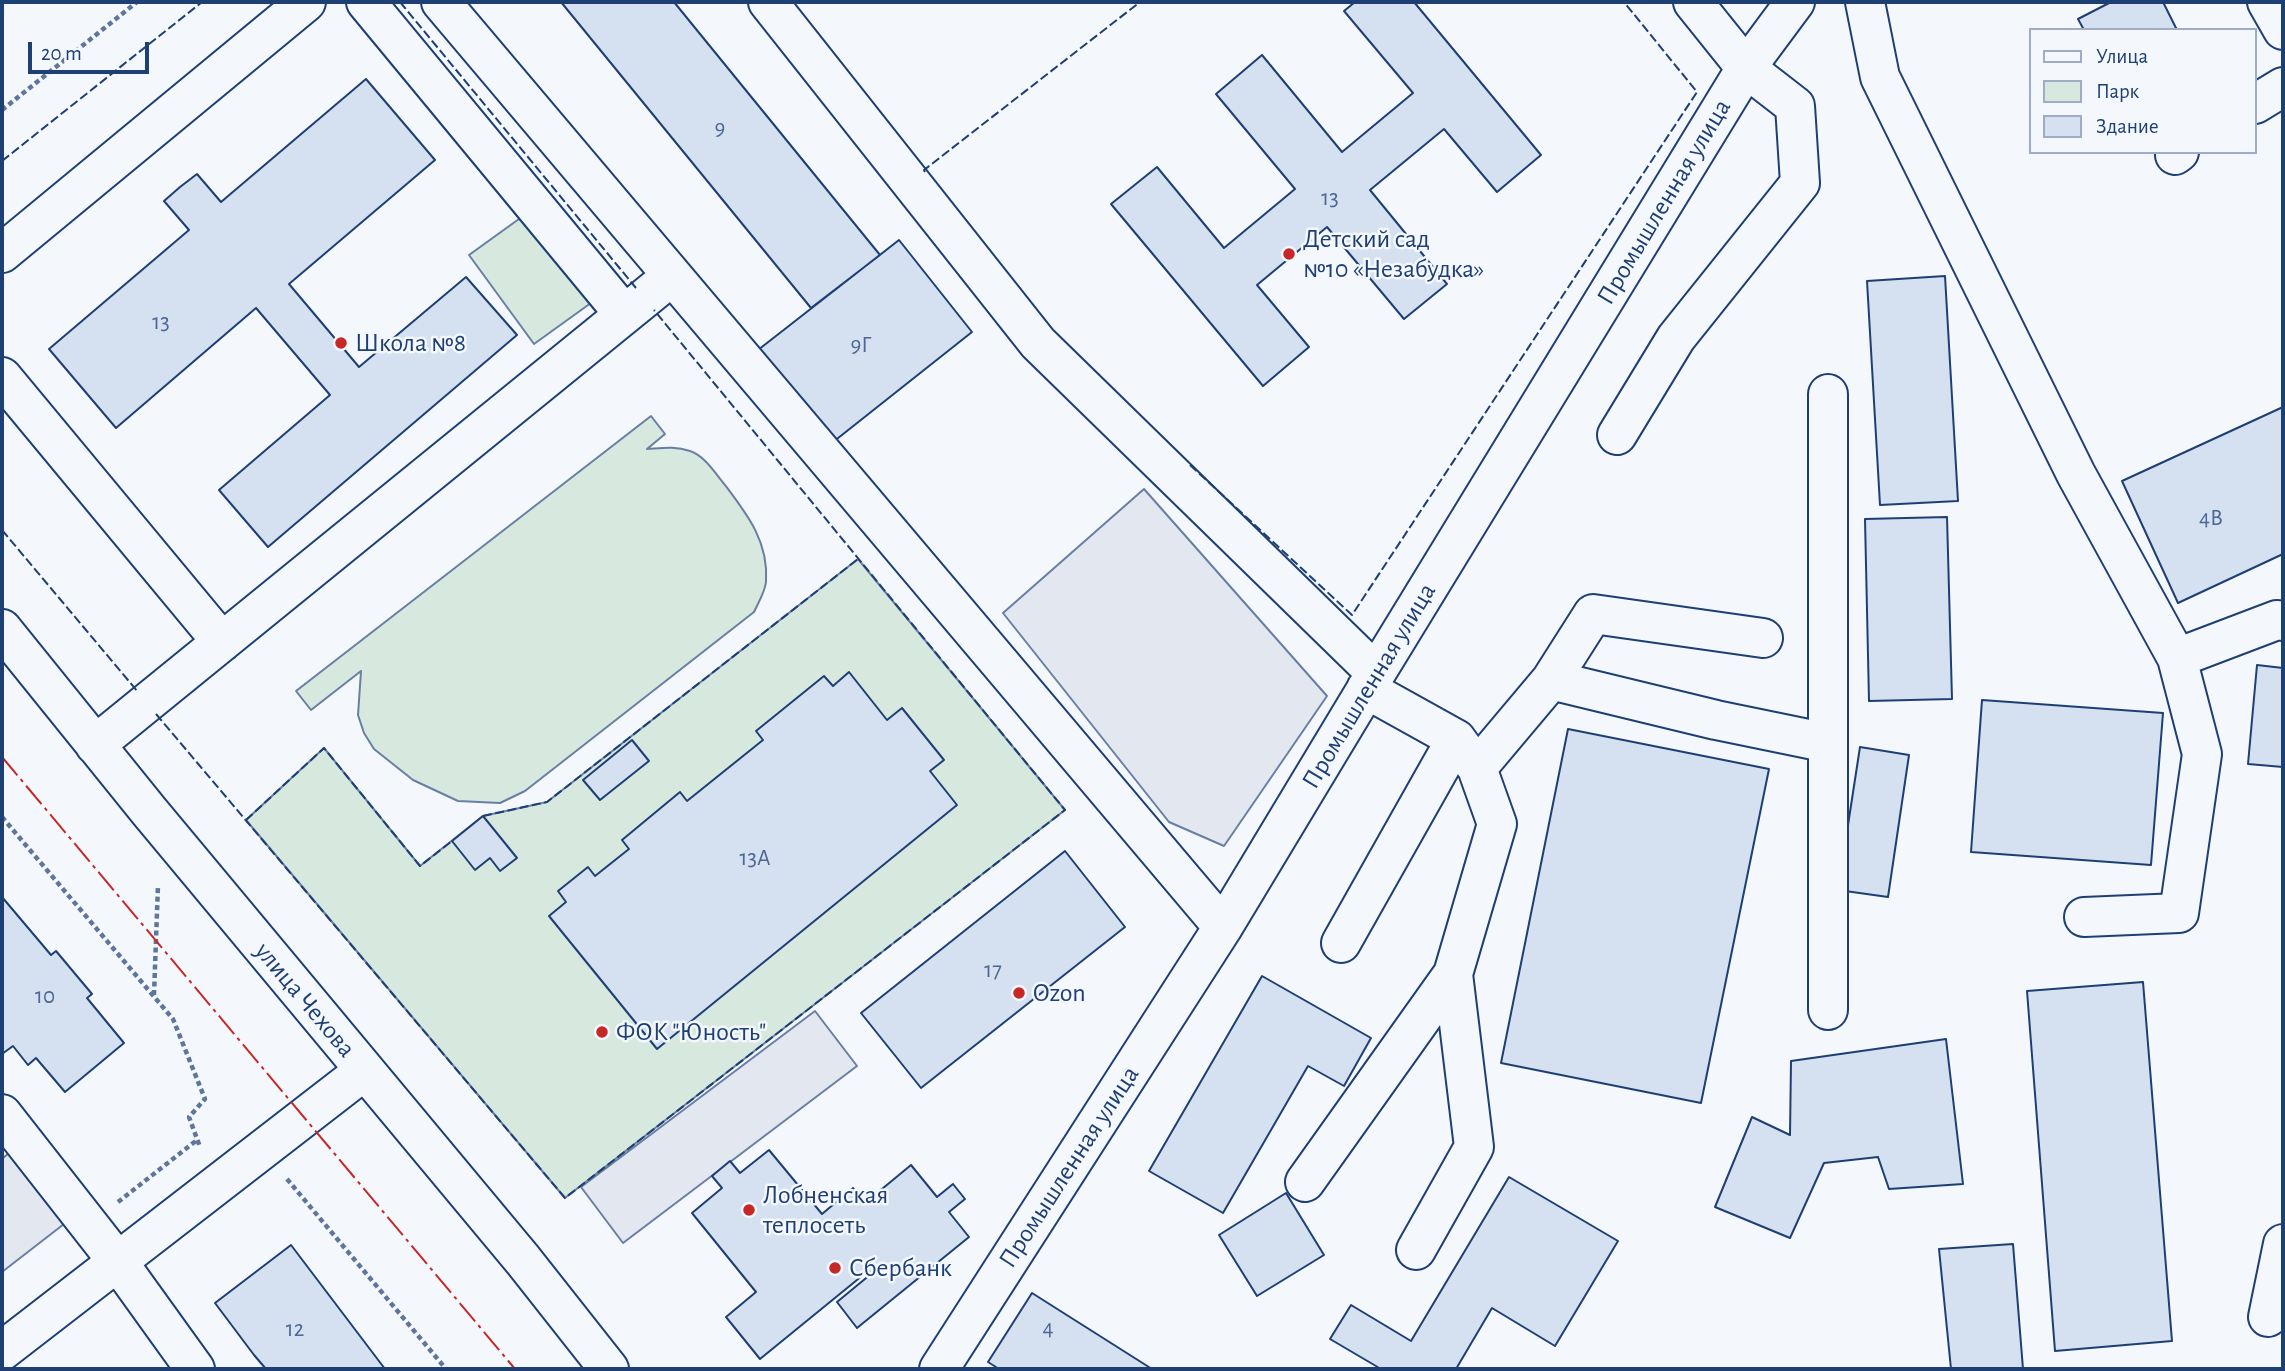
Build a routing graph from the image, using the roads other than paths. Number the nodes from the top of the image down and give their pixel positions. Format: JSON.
{"nodes":[{"id":1,"x":306,"y":2,"type":"edge"},
{"id":2,"x":366,"y":2,"type":"edge"},
{"id":3,"x":441,"y":2,"type":"edge"},
{"id":4,"x":768,"y":2,"type":"edge"},
{"id":5,"x":1693,"y":2,"type":"edge"},
{"id":6,"x":1795,"y":2,"type":"edge"},
{"id":7,"x":1865,"y":2,"type":"edge"},
{"id":8,"x":2267,"y":2,"type":"edge"},
{"id":9,"x":2283,"y":30,"type":"edge"},
{"id":10,"x":1745,"y":68,"type":"junction"},
{"id":11,"x":2283,"y":87,"type":"edge"},
{"id":12,"x":2257,"y":103,"type":"edge"},
{"id":13,"x":2,"y":253,"type":"edge"},
{"id":14,"x":672,"y":276,"type":"junction"},
{"id":15,"x":625,"y":314,"type":"junction"},
{"id":16,"x":2,"y":377,"type":"edge"},
{"id":17,"x":1828,"y":394,"type":"dead end"},
{"id":18,"x":1617,"y":435,"type":"dead end"},
{"id":19,"x":2283,"y":621,"type":"edge"},
{"id":20,"x":2,"y":629,"type":"edge"},
{"id":21,"x":1763,"y":638,"type":"dead end"},
{"id":22,"x":222,"y":642,"type":"junction"},
{"id":23,"x":2177,"y":658,"type":"junction"},
{"id":24,"x":1551,"y":680,"type":"junction"},
{"id":25,"x":1371,"y":681,"type":"junction"},
{"id":26,"x":1828,"y":743,"type":"junction"},
{"id":27,"x":95,"y":745,"type":"junction"},
{"id":28,"x":1466,"y":753,"type":"junction"},
{"id":29,"x":2084,"y":917,"type":"dead end"},
{"id":30,"x":1223,"y":928,"type":"junction"},
{"id":31,"x":1341,"y":943,"type":"dead end"},
{"id":32,"x":1453,"y":974,"type":"junction"},
{"id":33,"x":1828,"y":1010,"type":"dead end"},
{"id":34,"x":364,"y":1071,"type":"junction"},
{"id":35,"x":2,"y":1114,"type":"edge"},
{"id":36,"x":1305,"y":1182,"type":"dead end"},
{"id":37,"x":2283,"y":1244,"type":"edge"},
{"id":38,"x":1416,"y":1250,"type":"dead end"},
{"id":39,"x":118,"y":1262,"type":"junction"},
{"id":40,"x":2268,"y":1317,"type":"dead end"},
{"id":41,"x":2,"y":1351,"type":"edge"},
{"id":42,"x":195,"y":1369,"type":"edge"},
{"id":43,"x":609,"y":1369,"type":"edge"},
{"id":44,"x":939,"y":1369,"type":"edge"}],
"edges":[{"from":1,"to":13,"type":"street"},
{"from":2,"to":15,"type":"street"},
{"from":3,"to":14,"type":"street"},
{"from":4,"to":25,"type":"street"},
{"from":5,"to":10,"type":"street"},
{"from":6,"to":10,"type":"street","name":"Промышленная улица"},
{"from":7,"to":23,"type":"street"},
{"from":8,"to":9,"type":"street"},
{"from":10,"to":18,"type":"street"},
{"from":10,"to":25,"type":"street","name":"Промышленная улица"},
{"from":11,"to":12,"type":"street"},
{"from":14,"to":15,"type":"street"},
{"from":14,"to":30,"type":"street"},
{"from":15,"to":22,"type":"street"},
{"from":16,"to":22,"type":"street"},
{"from":17,"to":26,"type":"street"},
{"from":19,"to":23,"type":"street"},
{"from":20,"to":27,"type":"street","name":"улица Чехова"},
{"from":21,"to":24,"type":"street"},
{"from":22,"to":27,"type":"street"},
{"from":23,"to":29,"type":"street"},
{"from":24,"to":26,"type":"street"},
{"from":24,"to":28,"type":"street"},
{"from":25,"to":28,"type":"street"},
{"from":25,"to":30,"type":"street","name":"Промышленная улица"},
{"from":26,"to":33,"type":"street"},
{"from":27,"to":34,"type":"street","name":"улица Чехова"},
{"from":28,"to":31,"type":"street"},
{"from":28,"to":32,"type":"street"},
{"from":30,"to":44,"type":"street","name":"Промышленная улица"},
{"from":32,"to":36,"type":"street"},
{"from":32,"to":38,"type":"street"},
{"from":34,"to":39,"type":"street"},
{"from":34,"to":43,"type":"street","name":"улица Чехова"},
{"from":35,"to":39,"type":"street"},
{"from":37,"to":40,"type":"street"},
{"from":39,"to":41,"type":"street"},
{"from":39,"to":42,"type":"street"}]}
